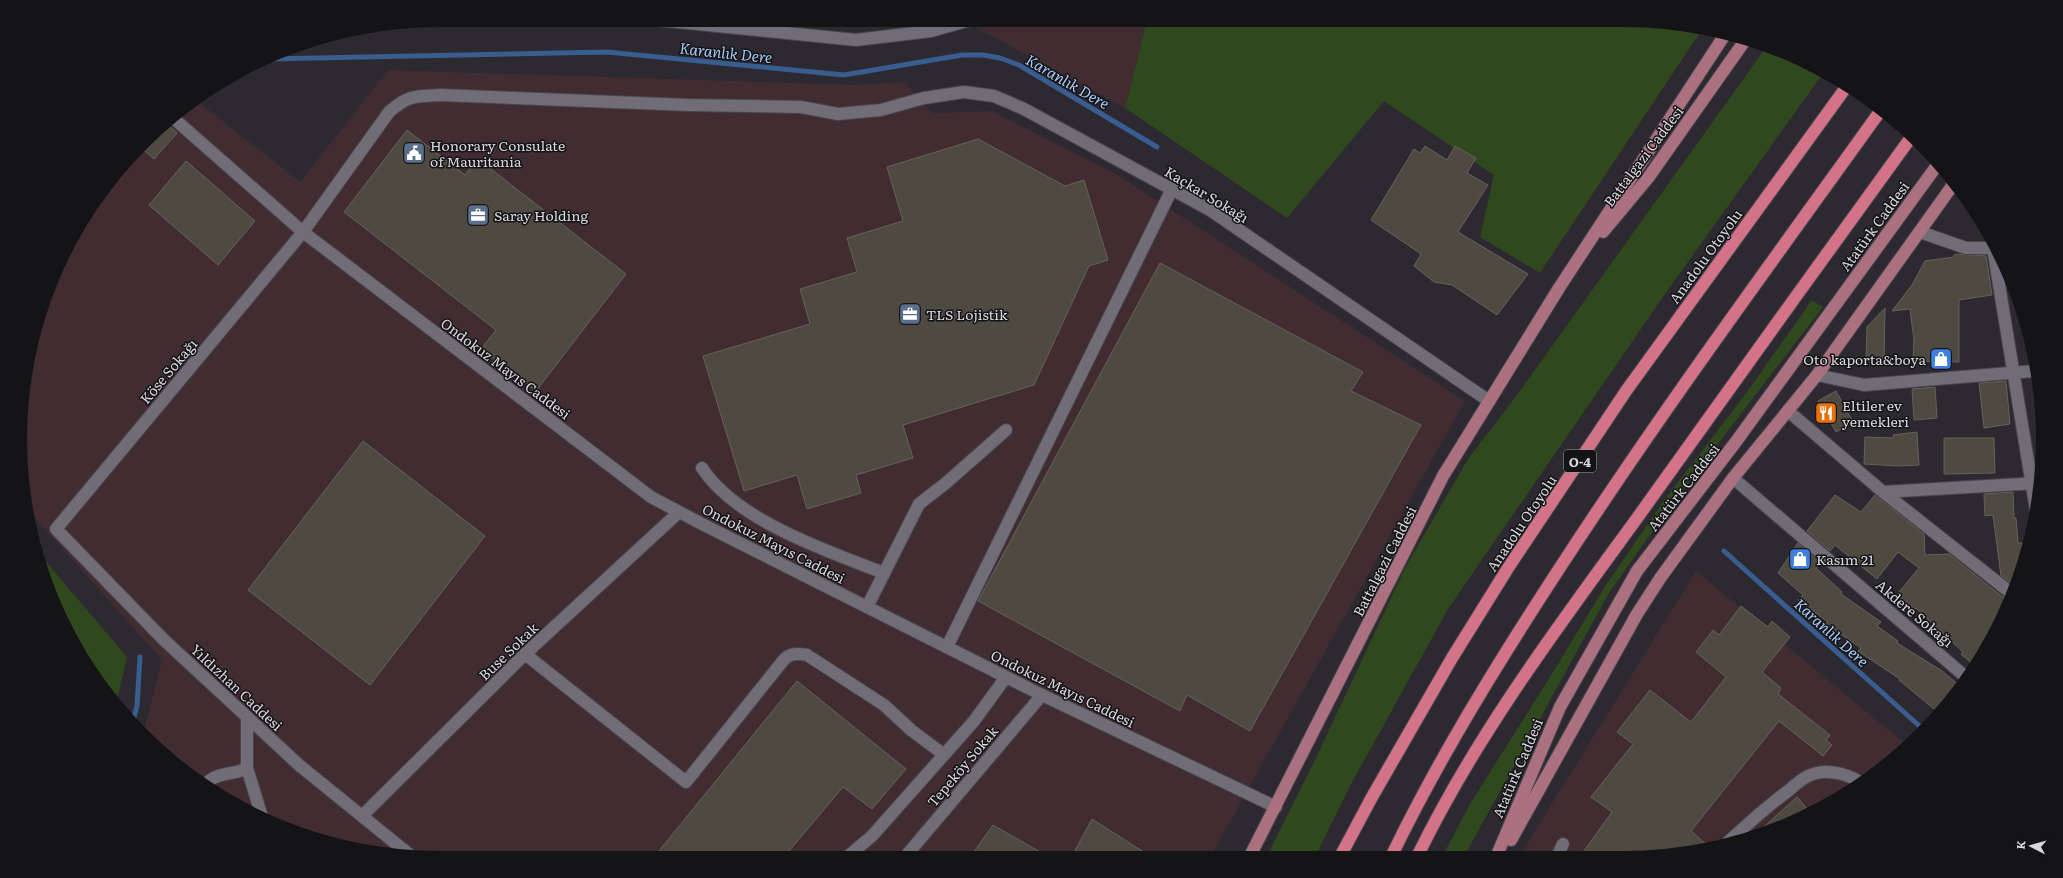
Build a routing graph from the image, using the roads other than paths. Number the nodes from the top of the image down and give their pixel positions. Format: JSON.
{"nodes":[{"id":1,"x":727,"y":27,"type":"edge"},
{"id":2,"x":945,"y":27,"type":"edge"},
{"id":3,"x":1723,"y":39,"type":"edge"},
{"id":4,"x":1742,"y":45,"type":"edge"},
{"id":5,"x":1844,"y":90,"type":"edge"},
{"id":6,"x":1878,"y":114,"type":"edge"},
{"id":7,"x":177,"y":121,"type":"edge"},
{"id":8,"x":1908,"y":141,"type":"edge"},
{"id":9,"x":1935,"y":168,"type":"edge"},
{"id":10,"x":1950,"y":187,"type":"edge"},
{"id":11,"x":1172,"y":189,"type":"junction"},
{"id":12,"x":303,"y":232,"type":"junction"},
{"id":13,"x":1920,"y":232,"type":"junction"},
{"id":14,"x":1988,"y":246,"type":"edge"},
{"id":15,"x":1997,"y":263,"type":"edge"},
{"id":16,"x":1559,"y":288,"type":"junction"},
{"id":17,"x":2030,"y":372,"type":"edge"},
{"id":18,"x":2014,"y":373,"type":"junction"},
{"id":19,"x":1817,"y":375,"type":"junction"},
{"id":20,"x":1489,"y":401,"type":"junction"},
{"id":21,"x":1788,"y":411,"type":"junction"},
{"id":22,"x":1006,"y":430,"type":"dead end"},
{"id":23,"x":702,"y":468,"type":"dead end"},
{"id":24,"x":2034,"y":474,"type":"edge"},
{"id":25,"x":1733,"y":478,"type":"junction"},
{"id":26,"x":2033,"y":483,"type":"edge"},
{"id":27,"x":1883,"y":492,"type":"junction"},
{"id":28,"x":679,"y":512,"type":"junction"},
{"id":29,"x":56,"y":529,"type":"joint"},
{"id":30,"x":884,"y":573,"type":"junction"},
{"id":31,"x":2007,"y":590,"type":"edge"},
{"id":32,"x":867,"y":607,"type":"junction"},
{"id":33,"x":947,"y":647,"type":"junction"},
{"id":34,"x":525,"y":654,"type":"junction"},
{"id":35,"x":1963,"y":674,"type":"edge"},
{"id":36,"x":1006,"y":677,"type":"junction"},
{"id":37,"x":1042,"y":695,"type":"junction"},
{"id":38,"x":247,"y":717,"type":"junction"},
{"id":39,"x":943,"y":754,"type":"junction"},
{"id":40,"x":247,"y":768,"type":"junction"},
{"id":41,"x":1856,"y":780,"type":"edge"},
{"id":42,"x":209,"y":781,"type":"edge"},
{"id":43,"x":1276,"y":807,"type":"junction"},
{"id":44,"x":260,"y":811,"type":"edge"},
{"id":45,"x":362,"y":816,"type":"junction"},
{"id":46,"x":1735,"y":836,"type":"edge"},
{"id":47,"x":403,"y":849,"type":"edge"},
{"id":48,"x":854,"y":851,"type":"edge"},
{"id":49,"x":910,"y":851,"type":"edge"},
{"id":50,"x":1253,"y":851,"type":"edge"},
{"id":51,"x":1343,"y":851,"type":"edge"},
{"id":52,"x":1394,"y":851,"type":"edge"},
{"id":53,"x":1420,"y":851,"type":"edge"},
{"id":54,"x":1499,"y":851,"type":"edge"},
{"id":55,"x":1505,"y":851,"type":"edge"}],
"edges":[{"from":1,"to":2,"type":"street"},
{"from":3,"to":16,"type":"main road","name":"Battalgazi Caddesi"},
{"from":4,"to":16,"type":"main road","name":"Battalgazi Caddesi"},
{"from":5,"to":51,"type":"highway","name":"Anadolu Otoyolu","number":"O-4"},
{"from":6,"to":52,"type":"highway"},
{"from":7,"to":12,"type":"street","name":"Ondokuz Mayıs Caddesi"},
{"from":8,"to":53,"type":"highway"},
{"from":9,"to":54,"type":"main road","name":"Atatürk Caddesi"},
{"from":10,"to":13,"type":"main road","name":"Atatürk Caddesi"},
{"from":11,"to":12,"type":"street","name":"Kaçkar Sokağı"},
{"from":11,"to":20,"type":"street","name":"Kaçkar Sokağı"},
{"from":11,"to":33,"type":"street"},
{"from":12,"to":28,"type":"street","name":"Ondokuz Mayıs Caddesi"},
{"from":12,"to":29,"type":"street","name":"Köse Sokağı"},
{"from":13,"to":14,"type":"street"},
{"from":13,"to":19,"type":"main road","name":"Atatürk Caddesi"},
{"from":15,"to":18,"type":"street"},
{"from":16,"to":20,"type":"main road","name":"Battalgazi Caddesi"},
{"from":17,"to":18,"type":"street"},
{"from":18,"to":19,"type":"street"},
{"from":18,"to":24,"type":"street"},
{"from":19,"to":21,"type":"main road","name":"Atatürk Caddesi"},
{"from":20,"to":43,"type":"main road","name":"Battalgazi Caddesi"},
{"from":21,"to":25,"type":"main road","name":"Atatürk Caddesi"},
{"from":21,"to":27,"type":"street"},
{"from":22,"to":30,"type":"street"},
{"from":23,"to":30,"type":"street"},
{"from":25,"to":35,"type":"street","name":"Akdere Sokağı"},
{"from":25,"to":55,"type":"main road","name":"Atatürk Caddesi"},
{"from":26,"to":27,"type":"street"},
{"from":27,"to":31,"type":"street"},
{"from":28,"to":32,"type":"street","name":"Ondokuz Mayıs Caddesi"},
{"from":28,"to":34,"type":"street","name":"Buse Sokak"},
{"from":29,"to":38,"type":"street","name":"Yıldızhan Caddesi"},
{"from":30,"to":32,"type":"street"},
{"from":32,"to":33,"type":"street","name":"Ondokuz Mayıs Caddesi"},
{"from":33,"to":36,"type":"street","name":"Ondokuz Mayıs Caddesi"},
{"from":34,"to":39,"type":"street"},
{"from":34,"to":45,"type":"street","name":"Buse Sokak"},
{"from":36,"to":37,"type":"street","name":"Ondokuz Mayıs Caddesi"},
{"from":36,"to":39,"type":"street"},
{"from":37,"to":43,"type":"street","name":"Ondokuz Mayıs Caddesi"},
{"from":37,"to":49,"type":"street","name":"Tepeköy Sokak"},
{"from":38,"to":40,"type":"street"},
{"from":38,"to":45,"type":"street","name":"Yıldızhan Caddesi"},
{"from":39,"to":48,"type":"street"},
{"from":40,"to":42,"type":"street"},
{"from":40,"to":44,"type":"street"},
{"from":41,"to":46,"type":"street"},
{"from":43,"to":50,"type":"main road","name":"Battalgazi Caddesi"},
{"from":45,"to":47,"type":"street","name":"Yıldızhan Caddesi"}]}
